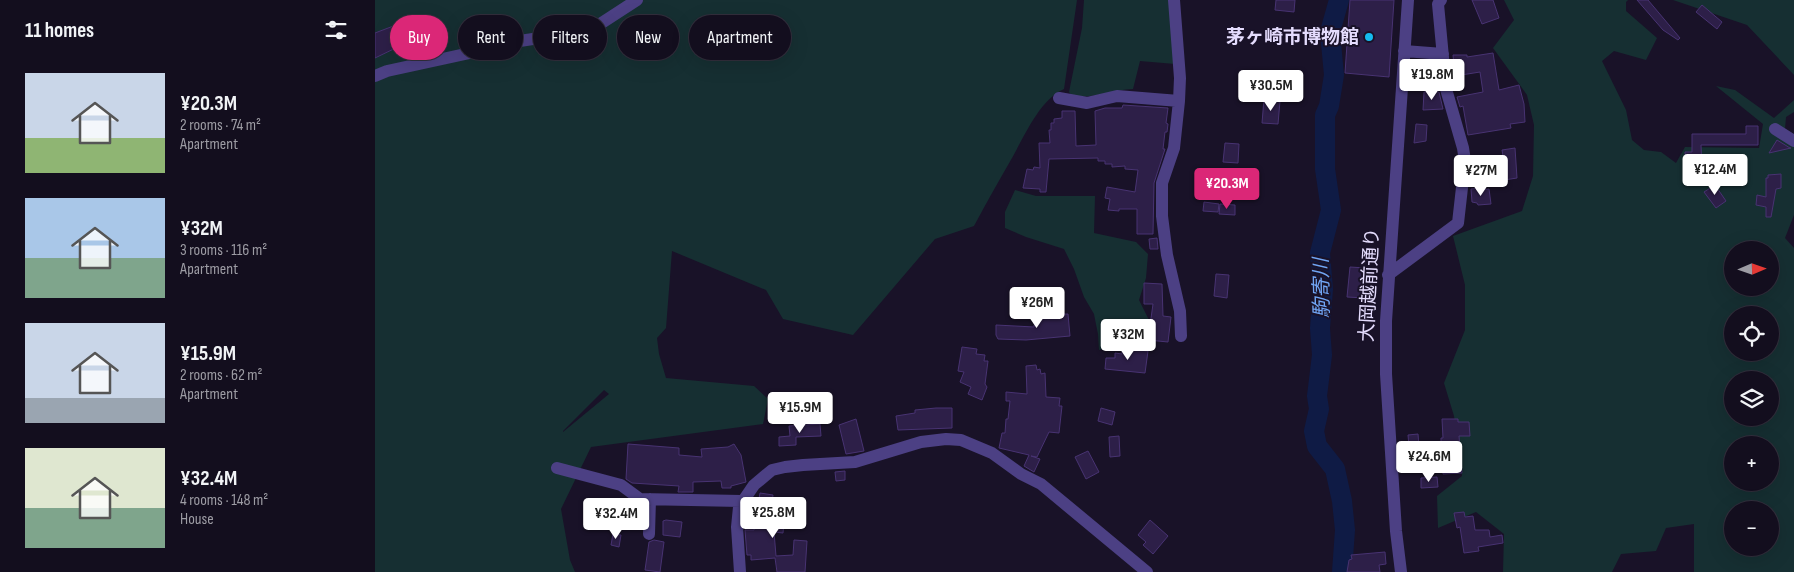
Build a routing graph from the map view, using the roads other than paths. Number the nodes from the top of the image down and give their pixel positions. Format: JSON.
{"nodes":[{"id":1,"x":637,"y":0,"type":"edge"},
{"id":2,"x":1173,"y":0,"type":"edge"},
{"id":3,"x":1408,"y":0,"type":"edge"},
{"id":4,"x":1441,"y":0,"type":"edge"},
{"id":5,"x":1404,"y":51,"type":"junction"},
{"id":6,"x":1443,"y":54,"type":"junction"},
{"id":7,"x":375,"y":76,"type":"edge"},
{"id":8,"x":1059,"y":98,"type":"dead end"},
{"id":9,"x":1179,"y":101,"type":"junction"},
{"id":10,"x":1775,"y":129,"type":"dead end"},
{"id":11,"x":1794,"y":140,"type":"edge"},
{"id":12,"x":1388,"y":275,"type":"junction"},
{"id":13,"x":1181,"y":336,"type":"dead end"},
{"id":14,"x":557,"y":468,"type":"dead end"},
{"id":15,"x":650,"y":499,"type":"junction"},
{"id":16,"x":741,"y":501,"type":"junction"},
{"id":17,"x":649,"y":534,"type":"dead end"},
{"id":18,"x":740,"y":572,"type":"edge"},
{"id":19,"x":1147,"y":572,"type":"edge"},
{"id":20,"x":1401,"y":572,"type":"edge"}],
"edges":[{"from":1,"to":7,"type":"street"},
{"from":2,"to":9,"type":"street"},
{"from":3,"to":5,"type":"street","name":"大岡越前通り"},
{"from":4,"to":6,"type":"street"},
{"from":5,"to":6,"type":"street"},
{"from":5,"to":12,"type":"street","name":"大岡越前通り"},
{"from":6,"to":12,"type":"street"},
{"from":8,"to":9,"type":"street"},
{"from":9,"to":13,"type":"street"},
{"from":10,"to":11,"type":"street"},
{"from":12,"to":20,"type":"street","name":"大岡越前通り"},
{"from":14,"to":15,"type":"street"},
{"from":15,"to":16,"type":"street"},
{"from":15,"to":17,"type":"street"},
{"from":16,"to":18,"type":"street"},
{"from":16,"to":19,"type":"street"}]}
